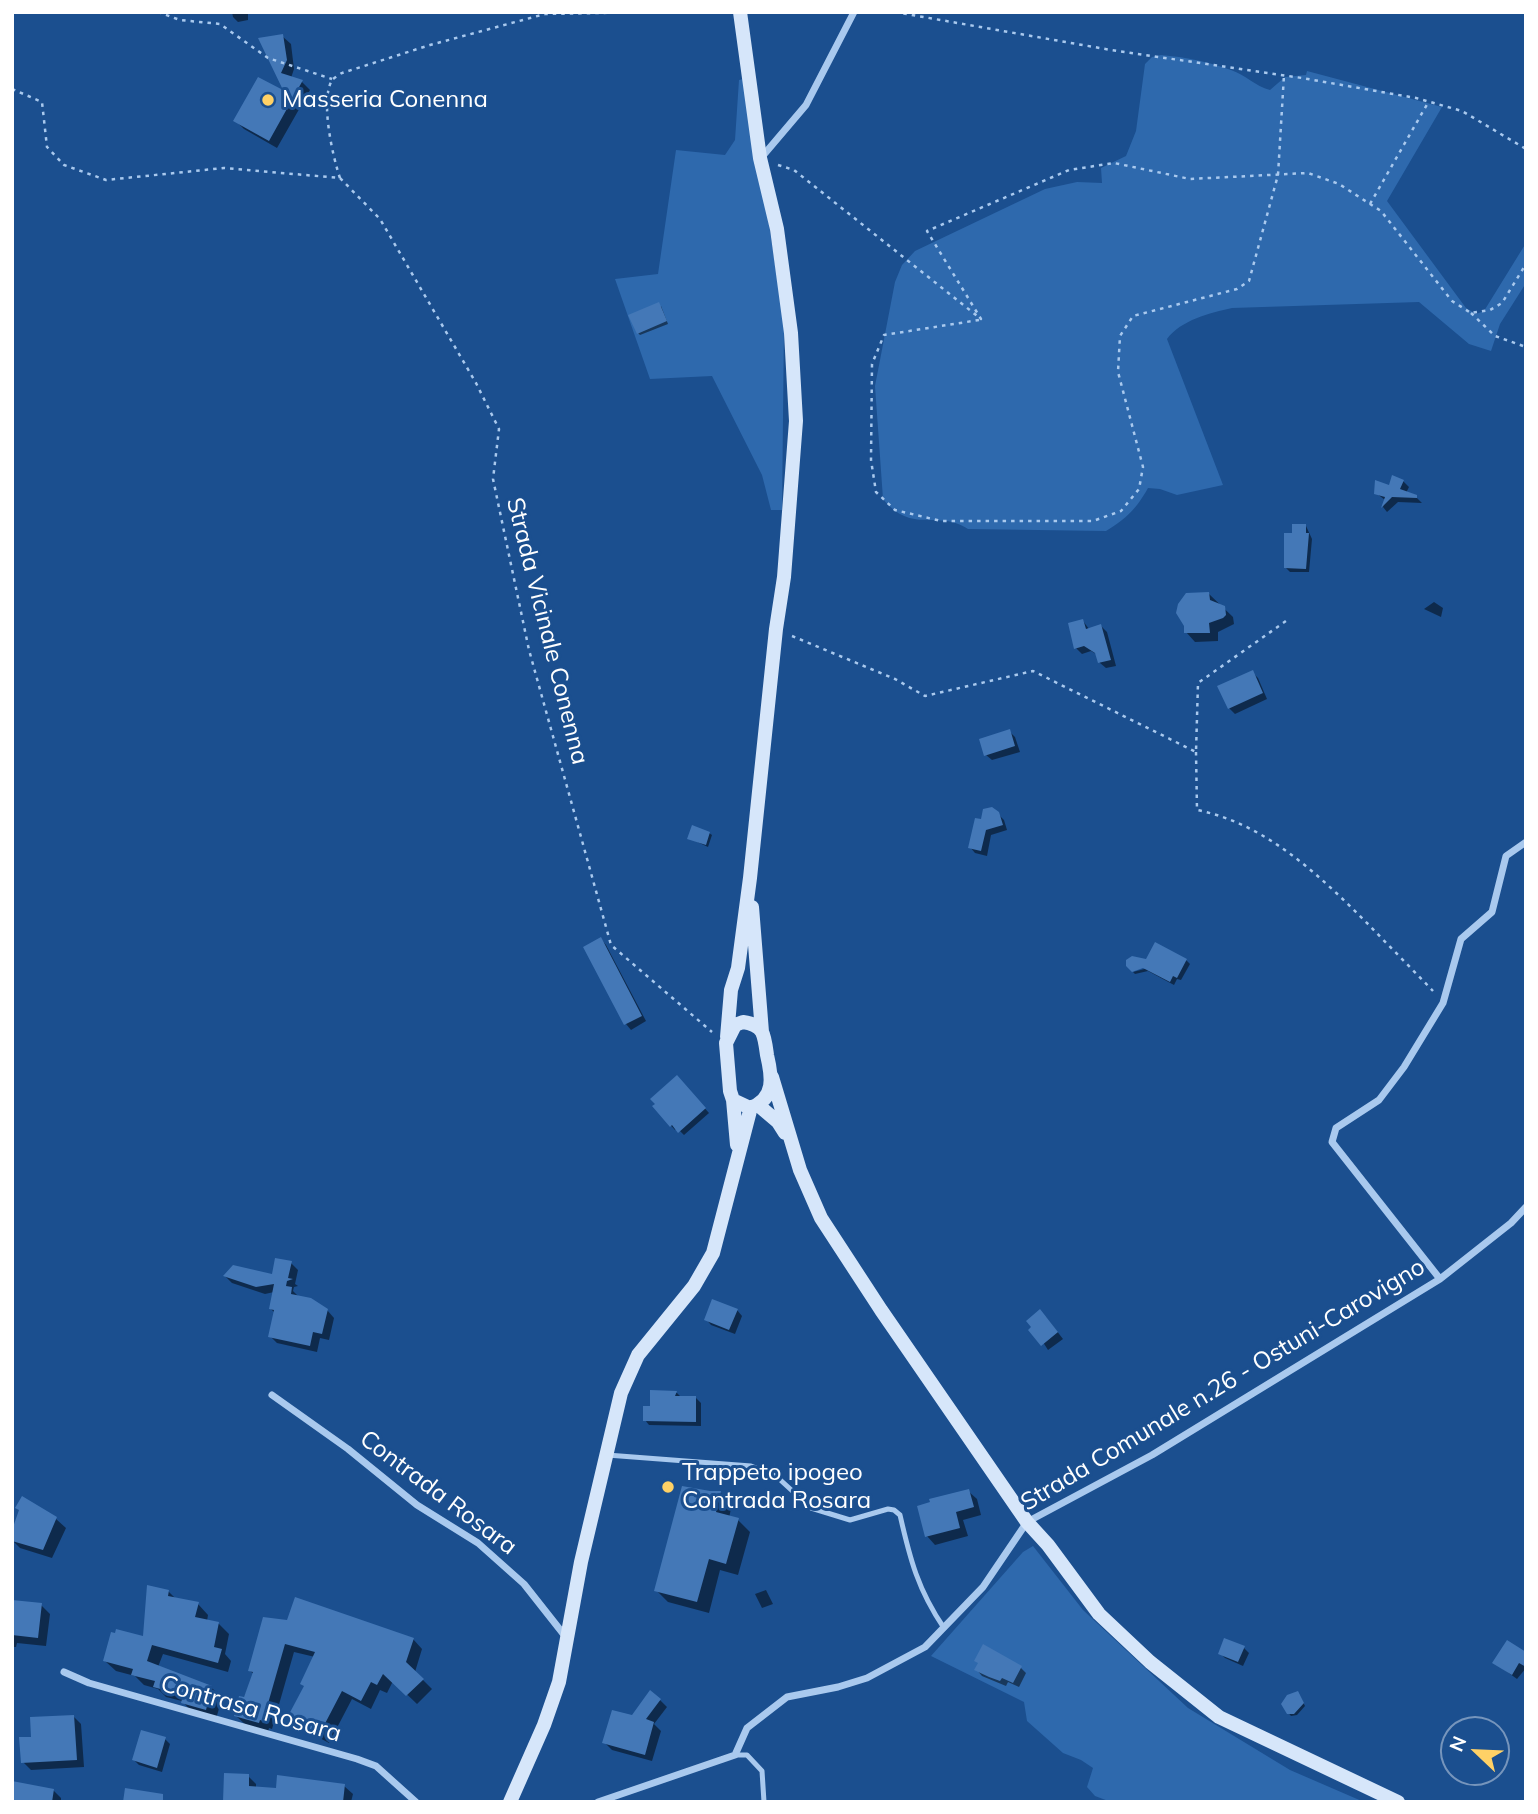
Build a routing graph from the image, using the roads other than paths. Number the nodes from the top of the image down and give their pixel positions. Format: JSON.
{"nodes":[{"id":1,"x":740,"y":12,"type":"edge"},
{"id":2,"x":854,"y":12,"type":"edge"},
{"id":3,"x":760,"y":158,"type":"junction"},
{"id":4,"x":1526,"y":842,"type":"edge"},
{"id":5,"x":750,"y":878,"type":"junction"},
{"id":6,"x":762,"y":1032,"type":"junction"},
{"id":7,"x":727,"y":1040,"type":"junction"},
{"id":8,"x":772,"y":1077,"type":"junction"},
{"id":9,"x":733,"y":1100,"type":"junction"},
{"id":10,"x":755,"y":1106,"type":"junction"},
{"id":11,"x":794,"y":1150,"type":"junction"},
{"id":12,"x":738,"y":1153,"type":"junction"},
{"id":13,"x":1526,"y":1207,"type":"edge"},
{"id":14,"x":1440,"y":1279,"type":"junction"},
{"id":15,"x":272,"y":1395,"type":"dead end"},
{"id":16,"x":607,"y":1455,"type":"junction"},
{"id":17,"x":1027,"y":1522,"type":"junction"},
{"id":18,"x":944,"y":1628,"type":"junction"},
{"id":19,"x":566,"y":1637,"type":"junction"},
{"id":20,"x":64,"y":1672,"type":"dead end"},
{"id":21,"x":735,"y":1755,"type":"junction"},
{"id":22,"x":416,"y":1802,"type":"edge"},
{"id":23,"x":510,"y":1802,"type":"edge"},
{"id":24,"x":598,"y":1802,"type":"edge"},
{"id":25,"x":764,"y":1802,"type":"edge"},
{"id":26,"x":1398,"y":1802,"type":"edge"}],
"edges":[{"from":1,"to":3,"type":"street"},
{"from":2,"to":3,"type":"street"},
{"from":3,"to":5,"type":"street"},
{"from":4,"to":14,"type":"street"},
{"from":5,"to":6,"type":"street"},
{"from":5,"to":7,"type":"street"},
{"from":6,"to":7,"type":"street"},
{"from":6,"to":8,"type":"street"},
{"from":7,"to":9,"type":"street"},
{"from":8,"to":10,"type":"street"},
{"from":8,"to":11,"type":"street"},
{"from":9,"to":10,"type":"street"},
{"from":9,"to":12,"type":"street"},
{"from":10,"to":11,"type":"street"},
{"from":10,"to":12,"type":"street"},
{"from":11,"to":17,"type":"street"},
{"from":12,"to":16,"type":"street"},
{"from":13,"to":14,"type":"street","name":"Strada Comunale n.26 - Ostuni-Carovigno"},
{"from":14,"to":17,"type":"street","name":"Strada Comunale n.26 - Ostuni-Carovigno"},
{"from":15,"to":19,"type":"street","name":"Contrada Rosara"},
{"from":16,"to":18,"type":"lane"},
{"from":16,"to":19,"type":"street"},
{"from":17,"to":18,"type":"street","name":"Strada Comunale n.26 - Ostuni-Carovigno"},
{"from":17,"to":26,"type":"street"},
{"from":18,"to":21,"type":"street","name":"Strada Comunale n.26 - Ostuni-Carovigno"},
{"from":19,"to":23,"type":"street"},
{"from":20,"to":22,"type":"street","name":"Contrasa Rosara"},
{"from":21,"to":24,"type":"street"},
{"from":21,"to":25,"type":"lane"}]}
